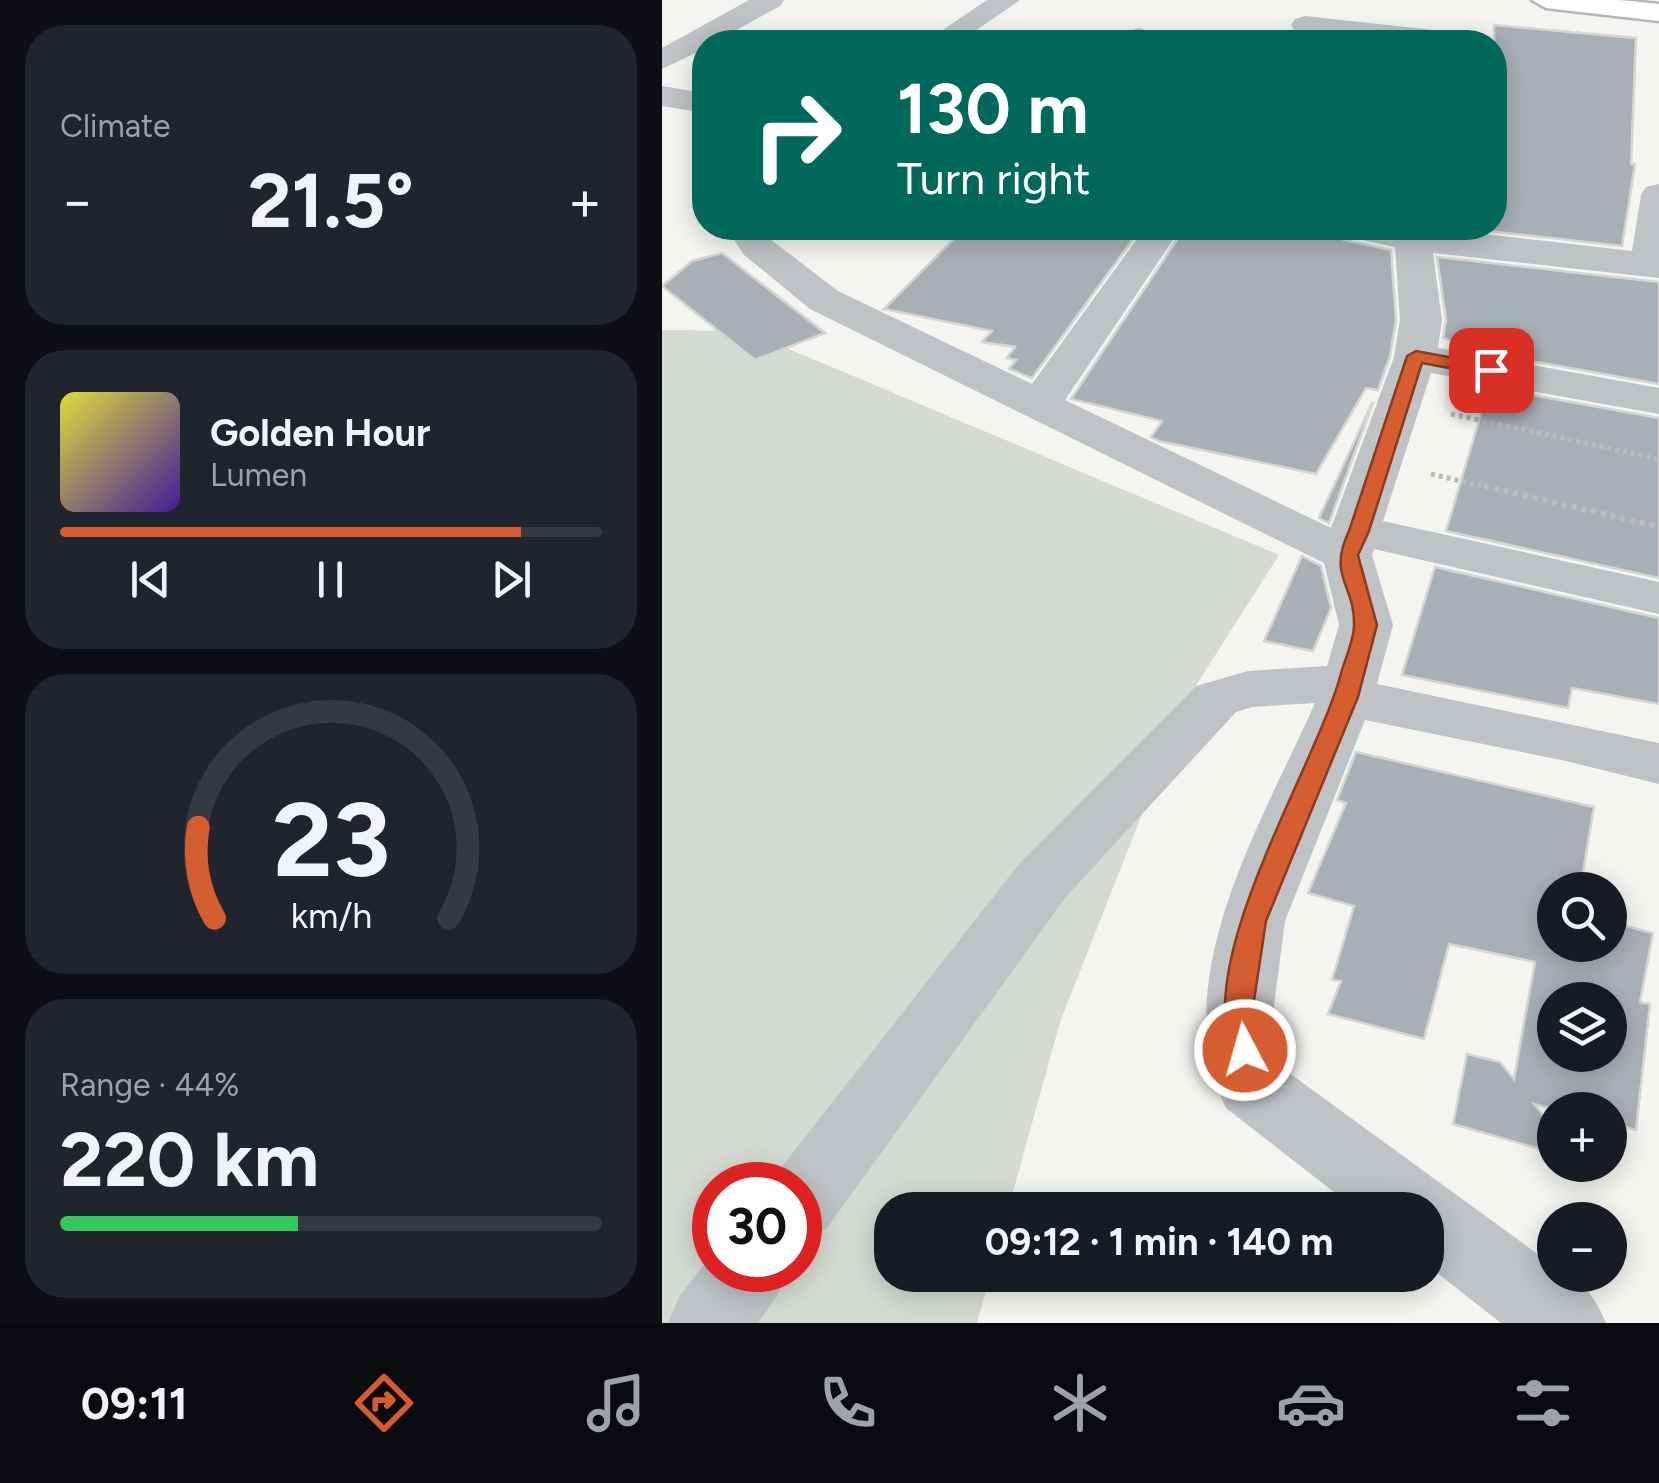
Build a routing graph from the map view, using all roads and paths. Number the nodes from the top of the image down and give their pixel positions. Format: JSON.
{"nodes":[{"id":1,"x":770,"y":0,"type":"edge"},
{"id":2,"x":1006,"y":0,"type":"edge"},
{"id":3,"x":1546,"y":0,"type":"edge"},
{"id":4,"x":1658,"y":13,"type":"edge"},
{"id":5,"x":1306,"y":22,"type":"edge"},
{"id":6,"x":716,"y":30,"type":"edge"},
{"id":7,"x":959,"y":30,"type":"edge"},
{"id":8,"x":1368,"y":30,"type":"edge"},
{"id":9,"x":692,"y":43,"type":"edge"},
{"id":10,"x":662,"y":60,"type":"edge"},
{"id":11,"x":662,"y":96,"type":"edge"},
{"id":12,"x":692,"y":101,"type":"edge"},
{"id":13,"x":1658,"y":195,"type":"edge"},
{"id":14,"x":752,"y":240,"type":"edge"},
{"id":15,"x":1155,"y":240,"type":"edge"},
{"id":16,"x":1415,"y":240,"type":"edge"},
{"id":17,"x":1465,"y":240,"type":"edge"},
{"id":18,"x":1654,"y":266,"type":"edge"},
{"id":19,"x":1416,"y":356,"type":"junction"},
{"id":20,"x":1658,"y":401,"type":"edge"},
{"id":21,"x":1400,"y":403,"type":"junction"},
{"id":22,"x":1039,"y":406,"type":"junction"},
{"id":23,"x":1658,"y":459,"type":"edge"},
{"id":24,"x":1381,"y":463,"type":"junction"},
{"id":25,"x":1658,"y":526,"type":"edge"},
{"id":26,"x":1353,"y":543,"type":"junction"},
{"id":27,"x":1658,"y":598,"type":"edge"},
{"id":28,"x":1348,"y":690,"type":"junction"},
{"id":29,"x":1658,"y":764,"type":"edge"},
{"id":30,"x":822,"y":1174,"type":"edge"},
{"id":31,"x":1392,"y":1192,"type":"edge"},
{"id":32,"x":1444,"y":1231,"type":"edge"},
{"id":33,"x":732,"y":1292,"type":"edge"},
{"id":34,"x":709,"y":1323,"type":"edge"},
{"id":35,"x":1565,"y":1323,"type":"edge"}],
"edges":[{"from":1,"to":6,"type":"street"},
{"from":2,"to":7,"type":"street"},
{"from":3,"to":4,"type":"highway"},
{"from":5,"to":8,"type":"street"},
{"from":9,"to":10,"type":"street"},
{"from":11,"to":12,"type":"street"},
{"from":13,"to":18,"type":"street"},
{"from":14,"to":22,"type":"street"},
{"from":15,"to":22,"type":"street"},
{"from":16,"to":19,"type":"street"},
{"from":17,"to":18,"type":"street"},
{"from":19,"to":20,"type":"street"},
{"from":19,"to":21,"type":"street"},
{"from":21,"to":23,"type":"path"},
{"from":21,"to":24,"type":"street"},
{"from":22,"to":26,"type":"street"},
{"from":24,"to":25,"type":"path"},
{"from":24,"to":26,"type":"street"},
{"from":26,"to":27,"type":"street"},
{"from":26,"to":28,"type":"street"},
{"from":28,"to":29,"type":"street"},
{"from":28,"to":30,"type":"street"},
{"from":28,"to":31,"type":"street"},
{"from":32,"to":35,"type":"street"},
{"from":33,"to":34,"type":"street"}]}
